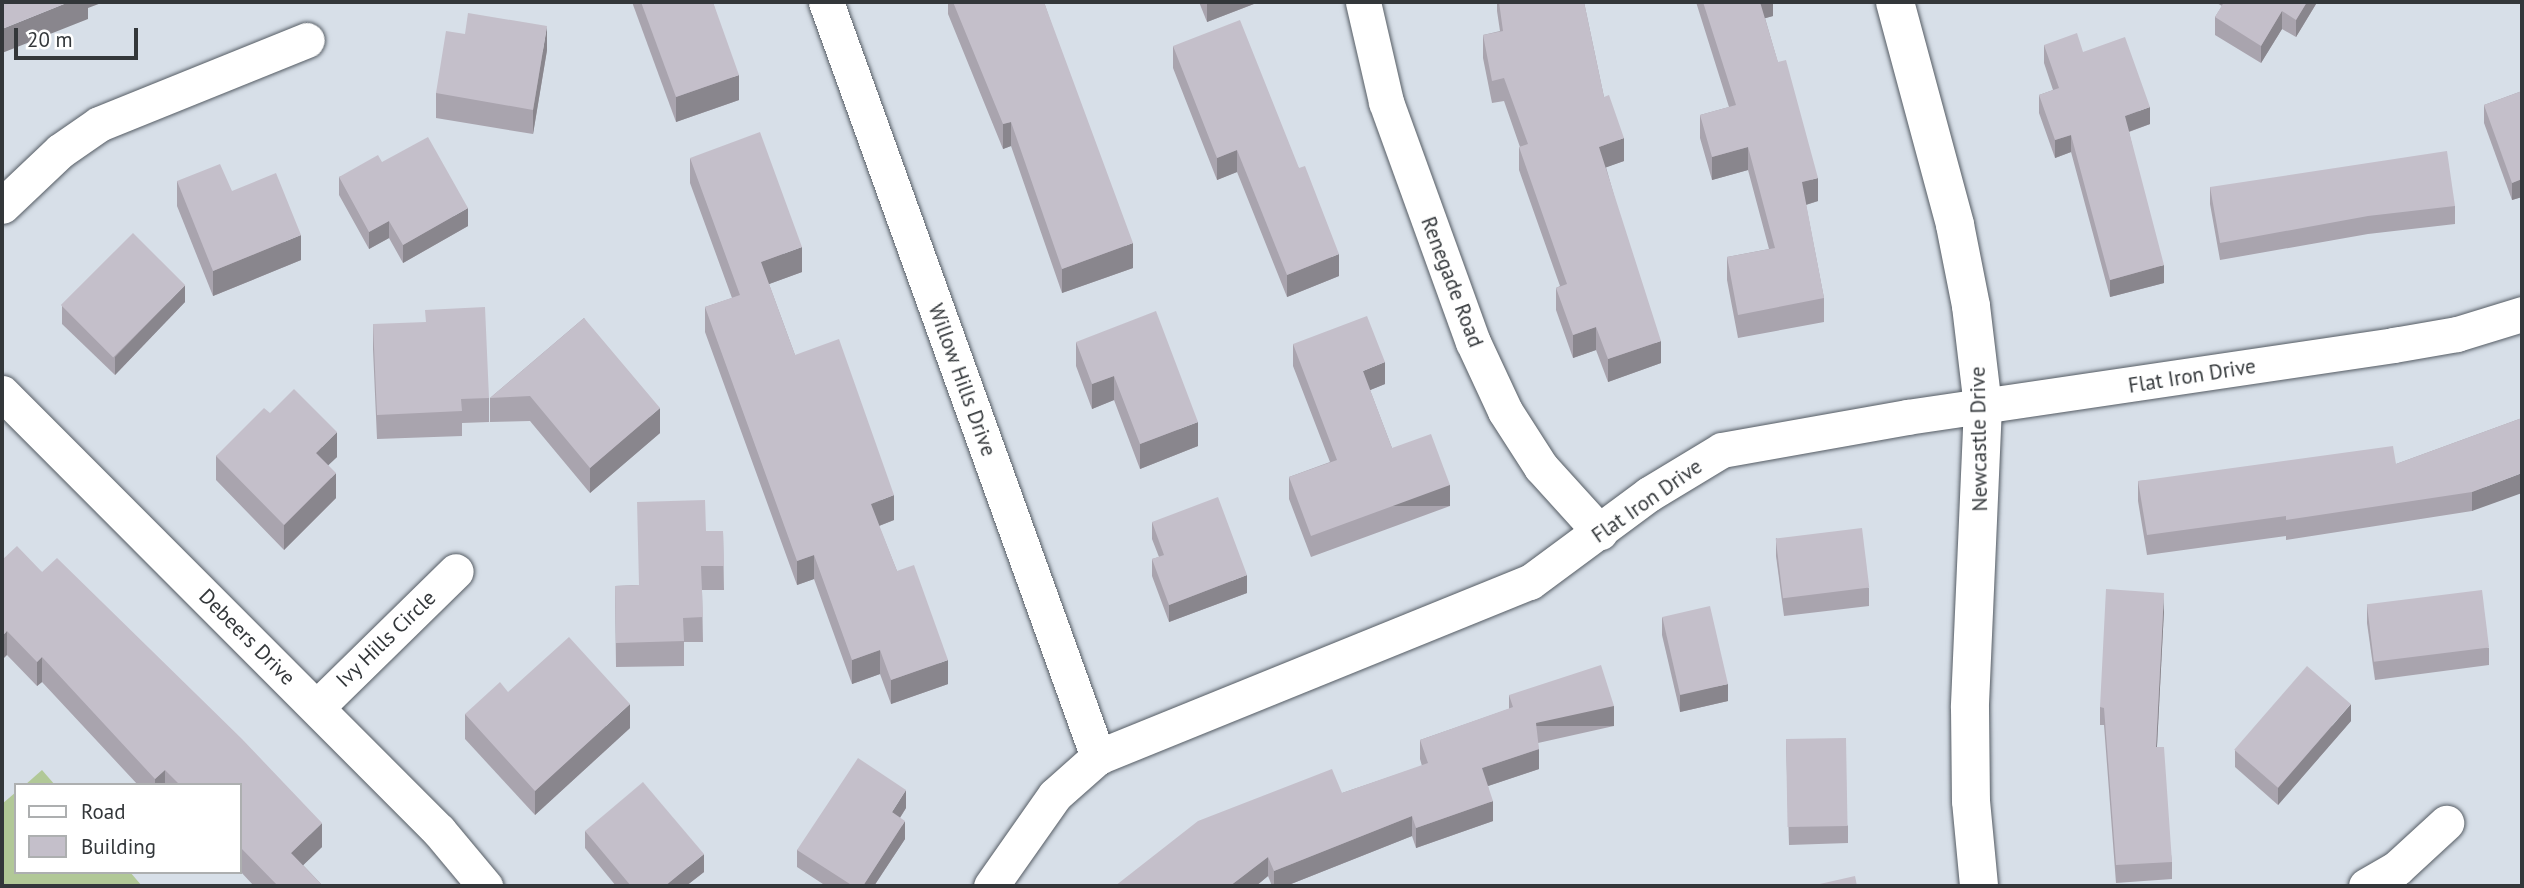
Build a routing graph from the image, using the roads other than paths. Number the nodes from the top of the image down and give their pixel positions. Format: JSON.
{"nodes":[{"id":1,"x":826,"y":2,"type":"edge"},
{"id":2,"x":1363,"y":2,"type":"edge"},
{"id":3,"x":1895,"y":2,"type":"edge"},
{"id":4,"x":307,"y":40,"type":"dead end"},
{"id":5,"x":2,"y":206,"type":"edge"},
{"id":6,"x":2522,"y":314,"type":"edge"},
{"id":7,"x":2,"y":393,"type":"edge"},
{"id":8,"x":1983,"y":406,"type":"junction"},
{"id":9,"x":1600,"y":532,"type":"junction"},
{"id":10,"x":456,"y":571,"type":"dead end"},
{"id":11,"x":317,"y":707,"type":"junction"},
{"id":12,"x":1098,"y":757,"type":"junction"},
{"id":13,"x":2446,"y":823,"type":"dead end"},
{"id":14,"x":485,"y":886,"type":"edge"},
{"id":15,"x":991,"y":886,"type":"edge"},
{"id":16,"x":1979,"y":886,"type":"edge"},
{"id":17,"x":2366,"y":886,"type":"edge"}],
"edges":[{"from":1,"to":12,"type":"street","name":"Willow Hills Drive"},
{"from":2,"to":9,"type":"street","name":"Renegade Road"},
{"from":3,"to":8,"type":"street","name":"Newcastle Drive"},
{"from":4,"to":5,"type":"street"},
{"from":6,"to":8,"type":"street","name":"Flat Iron Drive"},
{"from":7,"to":11,"type":"street","name":"Debeers Drive"},
{"from":8,"to":9,"type":"street","name":"Flat Iron Drive"},
{"from":8,"to":16,"type":"street","name":"Newcastle Drive"},
{"from":9,"to":12,"type":"street","name":"Flat Iron Drive"},
{"from":10,"to":11,"type":"street","name":"Ivy Hills Circle"},
{"from":11,"to":14,"type":"street","name":"Debeers Drive"},
{"from":12,"to":15,"type":"street","name":"Flat Iron Drive"},
{"from":13,"to":17,"type":"street"}]}
